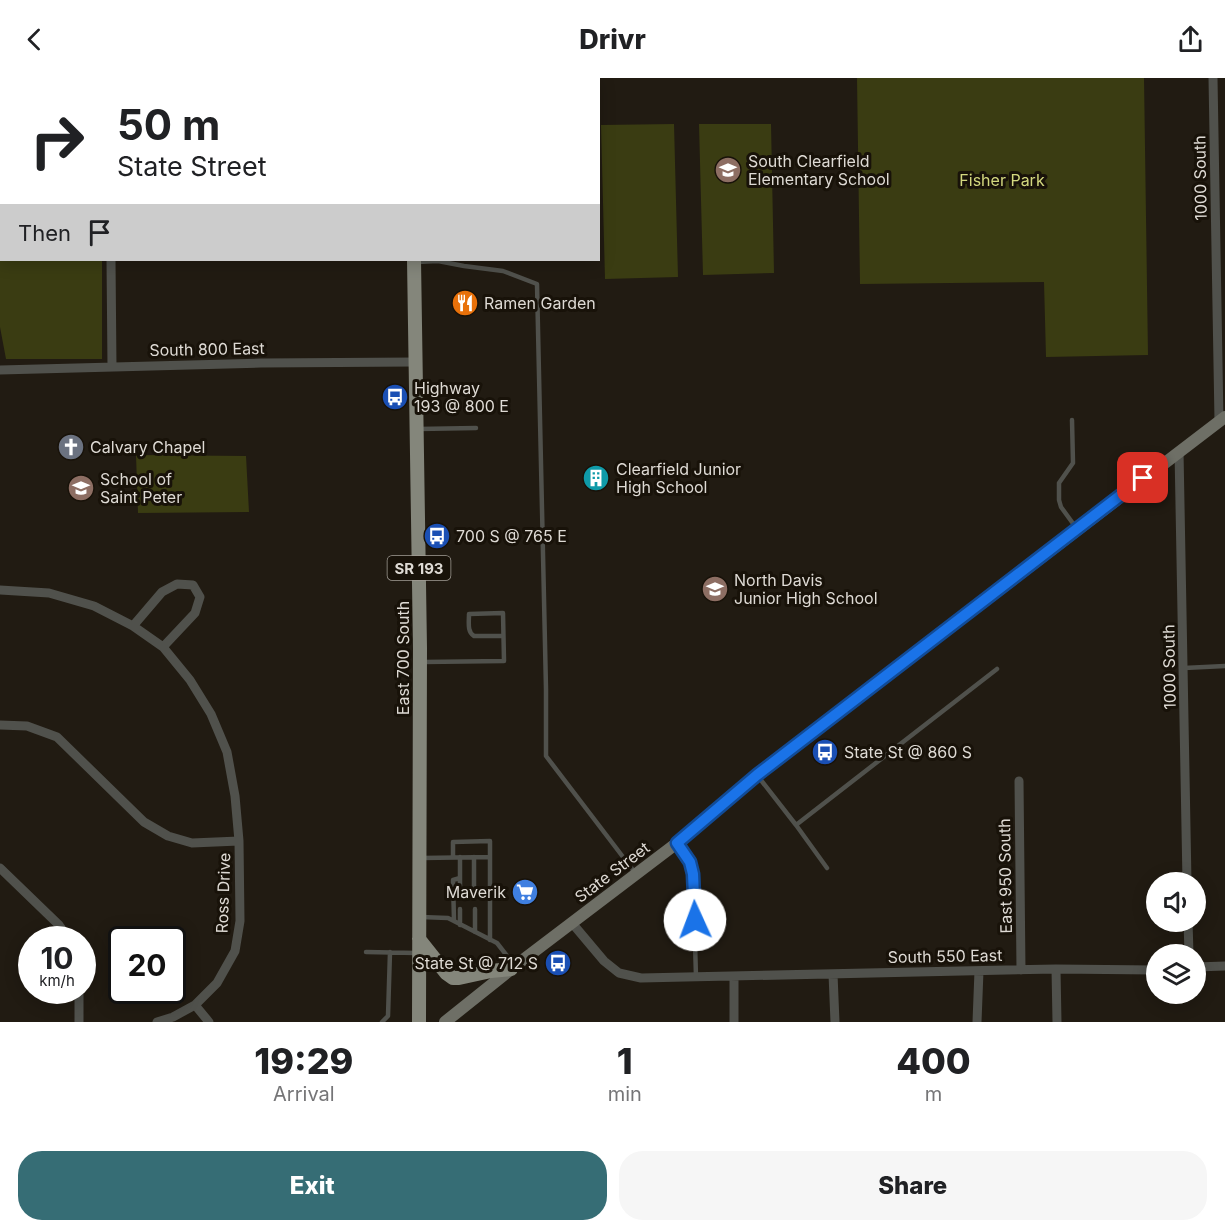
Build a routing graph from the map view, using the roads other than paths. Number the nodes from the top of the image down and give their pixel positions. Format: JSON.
{"nodes":[{"id":1,"x":1213,"y":78,"type":"edge"},
{"id":2,"x":111,"y":261,"type":"edge"},
{"id":3,"x":414,"y":261,"type":"edge"},
{"id":4,"x":471,"y":261,"type":"edge"},
{"id":5,"x":471,"y":267,"type":"junction"},
{"id":6,"x":415,"y":362,"type":"junction"},
{"id":7,"x":112,"y":367,"type":"junction"},
{"id":8,"x":0,"y":370,"type":"edge"},
{"id":9,"x":1222,"y":419,"type":"edge"},
{"id":10,"x":1072,"y":420,"type":"dead end"},
{"id":11,"x":476,"y":428,"type":"dead end"},
{"id":12,"x":417,"y":429,"type":"junction"},
{"id":13,"x":1179,"y":451,"type":"junction"},
{"id":14,"x":1077,"y":529,"type":"junction"},
{"id":15,"x":0,"y":590,"type":"edge"},
{"id":16,"x":133,"y":626,"type":"junction"},
{"id":17,"x":503,"y":636,"type":"junction"},
{"id":18,"x":163,"y":647,"type":"junction"},
{"id":19,"x":420,"y":662,"type":"junction"},
{"id":20,"x":1225,"y":666,"type":"edge"},
{"id":21,"x":1184,"y":668,"type":"junction"},
{"id":22,"x":997,"y":669,"type":"dead end"},
{"id":23,"x":0,"y":725,"type":"edge"},
{"id":24,"x":757,"y":775,"type":"junction"},
{"id":25,"x":1019,"y":781,"type":"dead end"},
{"id":26,"x":796,"y":825,"type":"junction"},
{"id":27,"x":239,"y":841,"type":"junction"},
{"id":28,"x":677,"y":843,"type":"junction"},
{"id":29,"x":453,"y":857,"type":"junction"},
{"id":30,"x":460,"y":857,"type":"junction"},
{"id":31,"x":474,"y":857,"type":"junction"},
{"id":32,"x":490,"y":857,"type":"junction"},
{"id":33,"x":420,"y":858,"type":"junction"},
{"id":34,"x":0,"y":868,"type":"edge"},
{"id":35,"x":827,"y":868,"type":"dead end"},
{"id":36,"x":1187,"y":872,"type":"edge"},
{"id":37,"x":636,"y":874,"type":"junction"},
{"id":38,"x":460,"y":878,"type":"junction"},
{"id":39,"x":460,"y":891,"type":"dead end"},
{"id":40,"x":474,"y":891,"type":"dead end"},
{"id":41,"x":460,"y":909,"type":"dead end"},
{"id":42,"x":475,"y":909,"type":"dead end"},
{"id":43,"x":420,"y":917,"type":"junction"},
{"id":44,"x":454,"y":921,"type":"junction"},
{"id":45,"x":572,"y":923,"type":"junction"},
{"id":46,"x":460,"y":925,"type":"junction"},
{"id":47,"x":60,"y":926,"type":"edge"},
{"id":48,"x":475,"y":932,"type":"junction"},
{"id":49,"x":490,"y":940,"type":"junction"},
{"id":50,"x":419,"y":946,"type":"junction"},
{"id":51,"x":366,"y":952,"type":"dead end"},
{"id":52,"x":390,"y":952,"type":"junction"},
{"id":53,"x":1225,"y":966,"type":"edge"},
{"id":54,"x":513,"y":967,"type":"junction"},
{"id":55,"x":1206,"y":967,"type":"edge"},
{"id":56,"x":1056,"y":969,"type":"junction"},
{"id":57,"x":1022,"y":970,"type":"junction"},
{"id":58,"x":1146,"y":970,"type":"edge"},
{"id":59,"x":979,"y":971,"type":"junction"},
{"id":60,"x":833,"y":974,"type":"junction"},
{"id":61,"x":495,"y":975,"type":"junction"},
{"id":62,"x":696,"y":976,"type":"junction"},
{"id":63,"x":734,"y":976,"type":"junction"},
{"id":64,"x":79,"y":1004,"type":"edge"},
{"id":65,"x":195,"y":1005,"type":"junction"},
{"id":66,"x":79,"y":1022,"type":"edge"},
{"id":67,"x":157,"y":1022,"type":"edge"},
{"id":68,"x":209,"y":1022,"type":"edge"},
{"id":69,"x":382,"y":1022,"type":"edge"},
{"id":70,"x":419,"y":1022,"type":"edge"},
{"id":71,"x":446,"y":1022,"type":"edge"},
{"id":72,"x":734,"y":1022,"type":"edge"},
{"id":73,"x":835,"y":1022,"type":"edge"},
{"id":74,"x":977,"y":1022,"type":"edge"},
{"id":75,"x":1057,"y":1022,"type":"edge"}],
"edges":[{"from":1,"to":9,"type":"street","name":"1000 South"},
{"from":2,"to":7,"type":"street"},
{"from":3,"to":5,"type":"lane"},
{"from":3,"to":6,"type":"main road","name":"East 700 South","number":"SR 193"},
{"from":4,"to":5,"type":"lane"},
{"from":5,"to":37,"type":"lane"},
{"from":6,"to":7,"type":"street","name":"South 800 East"},
{"from":6,"to":12,"type":"main road","name":"East 700 South","number":"SR 193"},
{"from":7,"to":8,"type":"street","name":"South 800 East"},
{"from":9,"to":13,"type":"main road","name":"State Street"},
{"from":10,"to":14,"type":"lane"},
{"from":11,"to":12,"type":"lane"},
{"from":12,"to":19,"type":"main road","name":"East 700 South","number":"SR 193"},
{"from":13,"to":14,"type":"main road","name":"State Street"},
{"from":13,"to":21,"type":"street","name":"1000 South"},
{"from":14,"to":24,"type":"main road","name":"State Street"},
{"from":15,"to":16,"type":"street","name":"Ross Drive"},
{"from":16,"to":18,"type":"street","name":"Ross Drive"},
{"from":16,"to":18,"type":"street"},
{"from":17,"to":17,"type":"lane"},
{"from":17,"to":19,"type":"lane"},
{"from":18,"to":27,"type":"street","name":"Ross Drive"},
{"from":19,"to":33,"type":"main road","name":"East 700 South","number":"SR 193"},
{"from":20,"to":21,"type":"lane"},
{"from":21,"to":36,"type":"street","name":"1000 South"},
{"from":22,"to":26,"type":"lane"},
{"from":23,"to":27,"type":"street"},
{"from":24,"to":26,"type":"lane"},
{"from":24,"to":28,"type":"main road","name":"State Street"},
{"from":25,"to":57,"type":"street","name":"East 950 South"},
{"from":26,"to":35,"type":"lane"},
{"from":27,"to":65,"type":"street","name":"Ross Drive"},
{"from":28,"to":37,"type":"main road","name":"State Street"},
{"from":28,"to":62,"type":"lane"},
{"from":29,"to":30,"type":"lane"},
{"from":29,"to":32,"type":"lane"},
{"from":29,"to":33,"type":"lane"},
{"from":30,"to":31,"type":"lane"},
{"from":30,"to":38,"type":"lane"},
{"from":31,"to":32,"type":"lane"},
{"from":31,"to":40,"type":"lane"},
{"from":32,"to":49,"type":"lane"},
{"from":33,"to":43,"type":"main road","name":"East 700 South","number":"SR 193"},
{"from":34,"to":47,"type":"street"},
{"from":37,"to":45,"type":"main road","name":"State Street"},
{"from":38,"to":39,"type":"lane"},
{"from":38,"to":44,"type":"lane"},
{"from":41,"to":46,"type":"lane"},
{"from":42,"to":48,"type":"lane"},
{"from":43,"to":44,"type":"lane"},
{"from":43,"to":50,"type":"main road","number":"SR 193"},
{"from":44,"to":46,"type":"lane"},
{"from":45,"to":54,"type":"main road","name":"State Street"},
{"from":45,"to":62,"type":"street","name":"South 550 East"},
{"from":46,"to":48,"type":"lane"},
{"from":48,"to":49,"type":"lane"},
{"from":49,"to":54,"type":"lane"},
{"from":50,"to":52,"type":"lane"},
{"from":50,"to":61,"type":"main road"},
{"from":50,"to":70,"type":"main road","number":"SR 193"},
{"from":51,"to":52,"type":"lane"},
{"from":52,"to":69,"type":"lane"},
{"from":53,"to":55,"type":"street"},
{"from":54,"to":61,"type":"main road"},
{"from":56,"to":57,"type":"street","name":"South 550 East"},
{"from":56,"to":58,"type":"street","name":"South 550 East"},
{"from":56,"to":75,"type":"street"},
{"from":57,"to":59,"type":"street","name":"South 550 East"},
{"from":59,"to":60,"type":"street","name":"South 550 East"},
{"from":59,"to":74,"type":"street"},
{"from":60,"to":63,"type":"street","name":"South 550 East"},
{"from":60,"to":73,"type":"street"},
{"from":61,"to":71,"type":"main road"},
{"from":62,"to":63,"type":"street","name":"South 550 East"},
{"from":63,"to":72,"type":"street"},
{"from":64,"to":66,"type":"street"},
{"from":65,"to":67,"type":"street","name":"Ross Drive"},
{"from":65,"to":68,"type":"street"}]}
